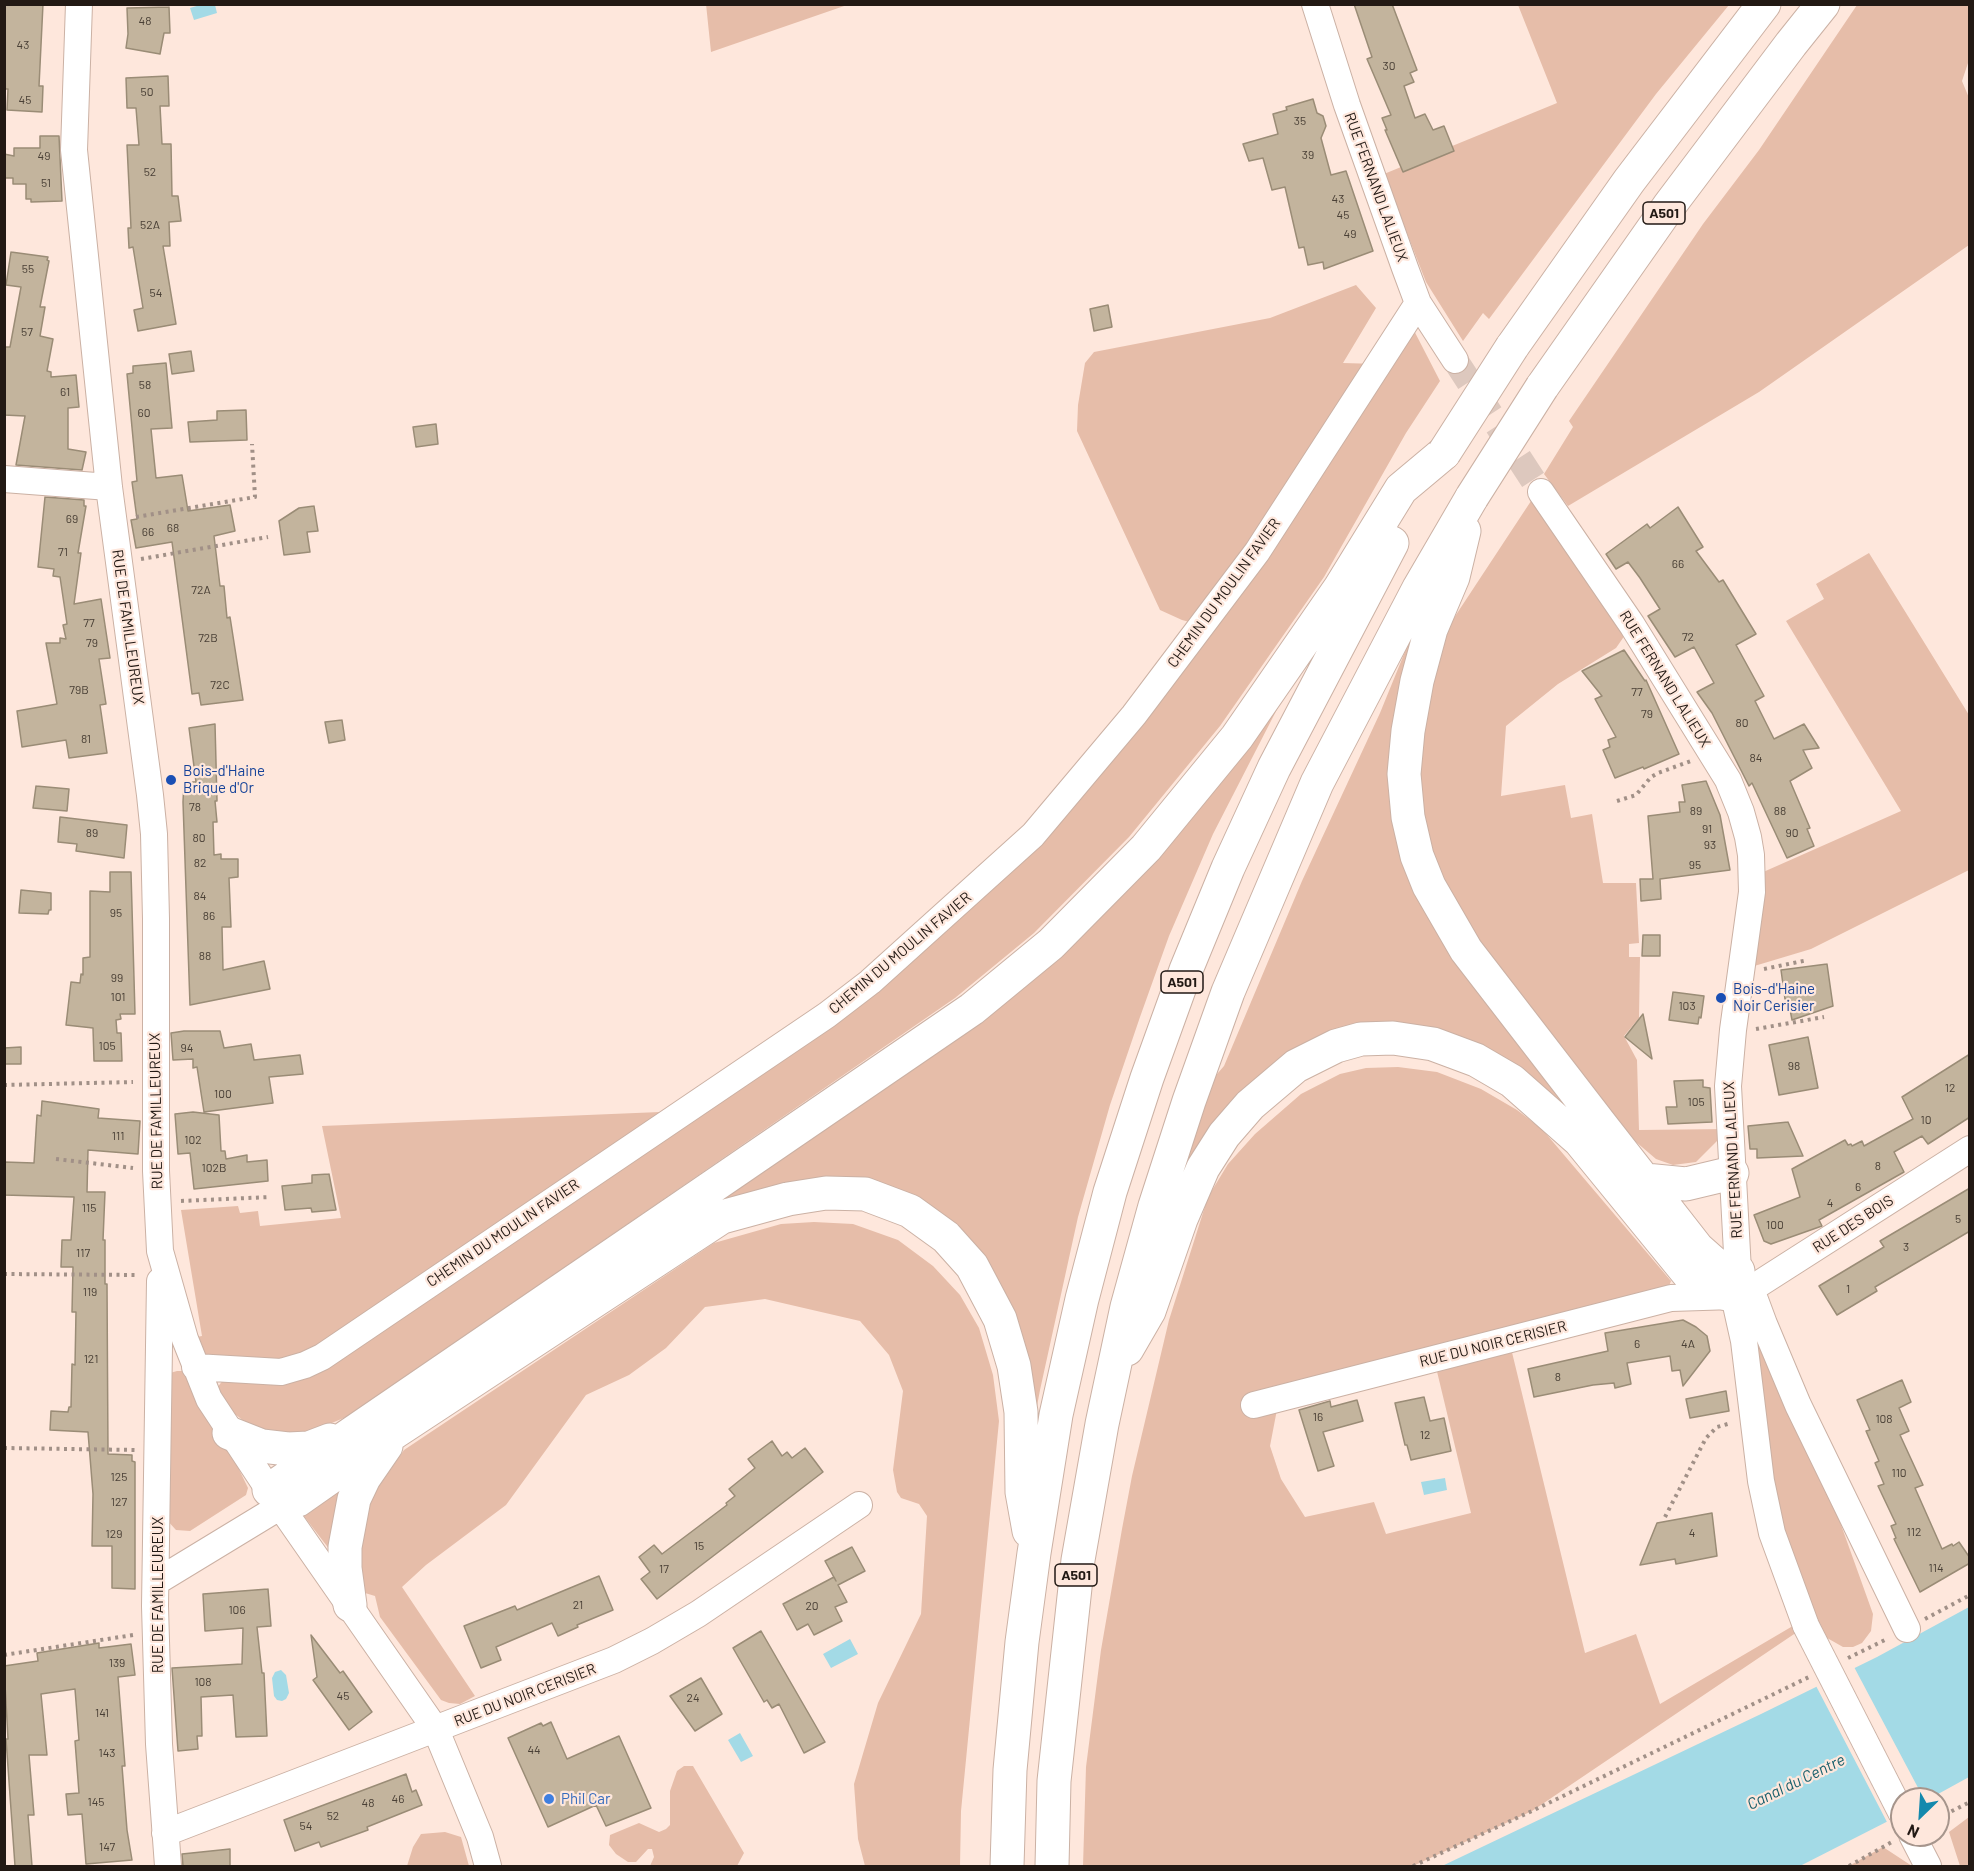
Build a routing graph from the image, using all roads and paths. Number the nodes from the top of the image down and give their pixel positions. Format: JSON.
{"nodes":[{"id":1,"x":79,"y":4,"type":"edge"},
{"id":2,"x":1315,"y":4,"type":"edge"},
{"id":3,"x":1764,"y":4,"type":"edge"},
{"id":4,"x":1823,"y":4,"type":"edge"},
{"id":5,"x":1419,"y":303,"type":"junction"},
{"id":6,"x":1455,"y":360,"type":"tunnel mouth"},
{"id":7,"x":252,"y":444,"type":"dead end"},
{"id":8,"x":1444,"y":453,"type":"junction"},
{"id":9,"x":4,"y":479,"type":"edge"},
{"id":10,"x":109,"y":487,"type":"junction"},
{"id":11,"x":1541,"y":492,"type":"tunnel mouth"},
{"id":12,"x":1472,"y":497,"type":"junction"},
{"id":13,"x":113,"y":520,"type":"junction"},
{"id":14,"x":268,"y":537,"type":"dead end"},
{"id":15,"x":119,"y":562,"type":"junction"},
{"id":16,"x":1711,"y":754,"type":"junction"},
{"id":17,"x":1617,"y":801,"type":"dead end"},
{"id":18,"x":1808,"y":960,"type":"dead end"},
{"id":19,"x":1740,"y":974,"type":"junction"},
{"id":20,"x":1824,"y":1017,"type":"dead end"},
{"id":21,"x":1733,"y":1030,"type":"junction"},
{"id":22,"x":155,"y":1082,"type":"junction"},
{"id":23,"x":4,"y":1084,"type":"edge"},
{"id":24,"x":1970,"y":1149,"type":"edge"},
{"id":25,"x":56,"y":1160,"type":"dead end"},
{"id":26,"x":156,"y":1171,"type":"junction"},
{"id":27,"x":1732,"y":1173,"type":"junction"},
{"id":28,"x":1645,"y":1180,"type":"junction"},
{"id":29,"x":270,"y":1197,"type":"dead end"},
{"id":30,"x":158,"y":1203,"type":"junction"},
{"id":31,"x":160,"y":1263,"type":"junction"},
{"id":32,"x":4,"y":1274,"type":"edge"},
{"id":33,"x":1741,"y":1285,"type":"junction"},
{"id":34,"x":195,"y":1367,"type":"junction"},
{"id":35,"x":1113,"y":1371,"type":"junction"},
{"id":36,"x":1254,"y":1405,"type":"dead end"},
{"id":37,"x":1753,"y":1416,"type":"junction"},
{"id":38,"x":229,"y":1432,"type":"junction"},
{"id":39,"x":395,"y":1432,"type":"junction"},
{"id":40,"x":352,"y":1433,"type":"junction"},
{"id":41,"x":4,"y":1448,"type":"edge"},
{"id":42,"x":158,"y":1450,"type":"junction"},
{"id":43,"x":275,"y":1498,"type":"junction"},
{"id":44,"x":859,"y":1505,"type":"dead end"},
{"id":45,"x":1665,"y":1517,"type":"dead end"},
{"id":46,"x":1034,"y":1553,"type":"junction"},
{"id":47,"x":156,"y":1582,"type":"junction"},
{"id":48,"x":1970,"y":1595,"type":"edge"},
{"id":49,"x":350,"y":1605,"type":"junction"},
{"id":50,"x":1907,"y":1629,"type":"junction"},
{"id":51,"x":157,"y":1633,"type":"junction"},
{"id":52,"x":4,"y":1655,"type":"edge"},
{"id":53,"x":1843,"y":1660,"type":"dead end"},
{"id":54,"x":1810,"y":1676,"type":"dead end"},
{"id":55,"x":436,"y":1730,"type":"junction"},
{"id":56,"x":1890,"y":1800,"type":"edge"},
{"id":57,"x":1970,"y":1802,"type":"edge"},
{"id":58,"x":1950,"y":1812,"type":"edge"},
{"id":59,"x":165,"y":1833,"type":"junction"},
{"id":60,"x":1890,"y":1838,"type":"edge"},
{"id":61,"x":1916,"y":1847,"type":"edge"},
{"id":62,"x":168,"y":1866,"type":"edge"},
{"id":63,"x":488,"y":1866,"type":"edge"},
{"id":64,"x":1007,"y":1866,"type":"edge"},
{"id":65,"x":1052,"y":1866,"type":"edge"},
{"id":66,"x":1413,"y":1866,"type":"edge"},
{"id":67,"x":1849,"y":1866,"type":"edge"},
{"id":68,"x":1928,"y":1866,"type":"edge"}],
"edges":[{"from":1,"to":10,"type":"street","name":"RUE DE FAMILLEUREUX"},
{"from":2,"to":5,"type":"street","name":"RUE FERNAND LALIEUX"},
{"from":3,"to":8,"type":"highway","number":"A501","bridge":true},
{"from":4,"to":12,"type":"highway","number":"A501","bridge":true},
{"from":5,"to":6,"type":"street","name":"RUE FERNAND LALIEUX"},
{"from":5,"to":34,"type":"street","name":"CHEMIN DU MOULIN FAVIER"},
{"from":7,"to":13,"type":"path"},
{"from":8,"to":40,"type":"highway"},
{"from":8,"to":46,"type":"highway","number":"A501"},
{"from":9,"to":10,"type":"street"},
{"from":10,"to":13,"type":"street","name":"RUE DE FAMILLEUREUX"},
{"from":11,"to":16,"type":"street","name":"RUE FERNAND LALIEUX"},
{"from":12,"to":28,"type":"highway"},
{"from":12,"to":35,"type":"highway","number":"A501"},
{"from":13,"to":15,"type":"street","name":"RUE DE FAMILLEUREUX"},
{"from":14,"to":15,"type":"path"},
{"from":15,"to":22,"type":"street","name":"RUE DE FAMILLEUREUX"},
{"from":16,"to":17,"type":"path"},
{"from":16,"to":19,"type":"street","name":"RUE FERNAND LALIEUX"},
{"from":18,"to":19,"type":"path"},
{"from":19,"to":21,"type":"street","name":"RUE FERNAND LALIEUX"},
{"from":20,"to":21,"type":"path"},
{"from":21,"to":27,"type":"street","name":"RUE FERNAND LALIEUX"},
{"from":22,"to":23,"type":"path"},
{"from":22,"to":26,"type":"street","name":"RUE DE FAMILLEUREUX"},
{"from":24,"to":33,"type":"street","name":"RUE DES BOIS"},
{"from":25,"to":26,"type":"path"},
{"from":26,"to":30,"type":"street","name":"RUE DE FAMILLEUREUX"},
{"from":27,"to":28,"type":"highway"},
{"from":27,"to":33,"type":"street","name":"RUE FERNAND LALIEUX"},
{"from":28,"to":33,"type":"highway"},
{"from":29,"to":30,"type":"path"},
{"from":30,"to":31,"type":"street","name":"RUE DE FAMILLEUREUX"},
{"from":31,"to":32,"type":"path"},
{"from":31,"to":34,"type":"street","name":"RUE DE FAMILLEUREUX"},
{"from":31,"to":42,"type":"street","name":"RUE DE FAMILLEUREUX"},
{"from":33,"to":35,"type":"highway"},
{"from":33,"to":36,"type":"street","name":"RUE DU NOIR CERISIER"},
{"from":33,"to":37,"type":"street","name":"RUE FERNAND LALIEUX"},
{"from":33,"to":50,"type":"street","name":"RUE FERNAND LALIEUX"},
{"from":34,"to":38,"type":"street","name":"RUE DE FAMILLEUREUX"},
{"from":35,"to":65,"type":"highway","number":"A501"},
{"from":37,"to":45,"type":"path"},
{"from":37,"to":56,"type":"street","name":"RUE FERNAND LALIEUX","bridge":true},
{"from":38,"to":40,"type":"highway"},
{"from":38,"to":43,"type":"street","name":"RUE DE FAMILLEUREUX"},
{"from":39,"to":43,"type":"highway"},
{"from":39,"to":46,"type":"highway"},
{"from":39,"to":49,"type":"highway"},
{"from":40,"to":43,"type":"highway"},
{"from":41,"to":42,"type":"path"},
{"from":42,"to":47,"type":"street","name":"RUE DE FAMILLEUREUX"},
{"from":43,"to":47,"type":"street"},
{"from":43,"to":49,"type":"street","name":"RUE DE FAMILLEUREUX"},
{"from":44,"to":55,"type":"street","name":"RUE DU NOIR CERISIER"},
{"from":46,"to":64,"type":"highway","number":"A501"},
{"from":47,"to":51,"type":"street","name":"RUE DE FAMILLEUREUX"},
{"from":48,"to":50,"type":"path"},
{"from":49,"to":55,"type":"street","name":"RUE DE FAMILLEUREUX"},
{"from":50,"to":53,"type":"path"},
{"from":51,"to":52,"type":"path"},
{"from":51,"to":59,"type":"street","name":"RUE DE FAMILLEUREUX"},
{"from":54,"to":66,"type":"path"},
{"from":55,"to":59,"type":"street","name":"RUE DU NOIR CERISIER"},
{"from":55,"to":63,"type":"street","name":"RUE DE FAMILLEUREUX"},
{"from":57,"to":58,"type":"path"},
{"from":59,"to":62,"type":"street","name":"RUE DE FAMILLEUREUX"},
{"from":60,"to":67,"type":"path"},
{"from":61,"to":68,"type":"street","name":"RUE FERNAND LALIEUX"}]}
